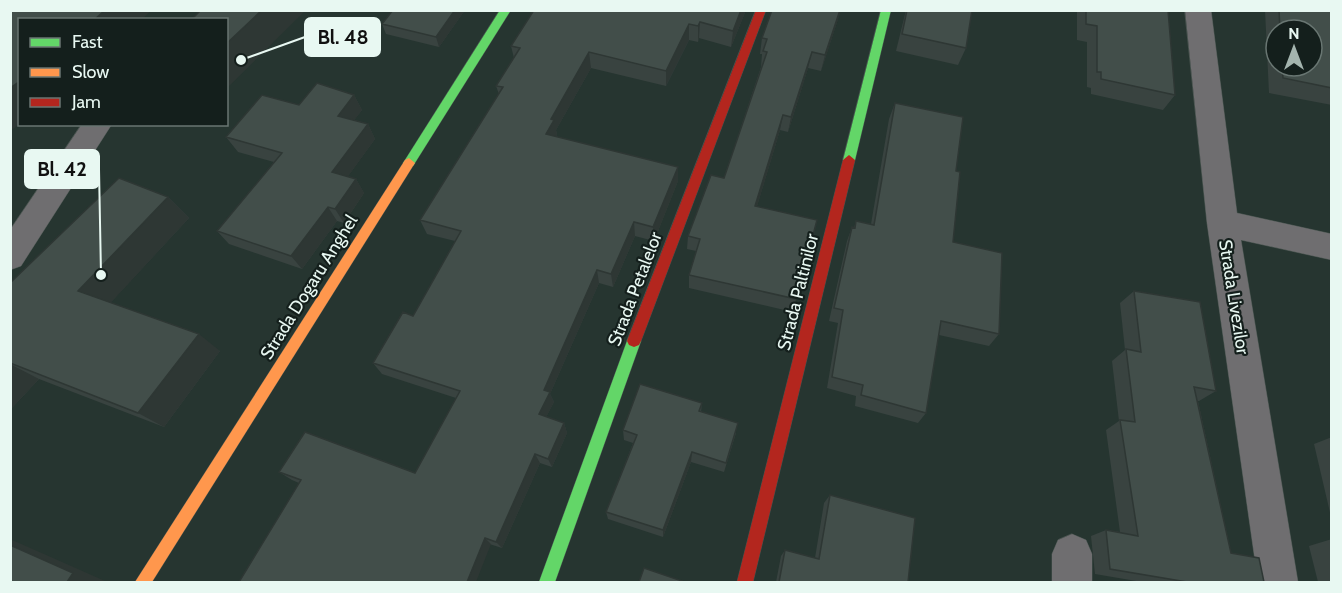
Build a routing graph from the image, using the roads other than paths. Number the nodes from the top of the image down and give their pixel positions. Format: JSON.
{"nodes":[{"id":1,"x":506,"y":10,"type":"edge"},
{"id":2,"x":761,"y":10,"type":"edge"},
{"id":3,"x":886,"y":10,"type":"edge"},
{"id":4,"x":1198,"y":10,"type":"edge"},
{"id":5,"x":97,"y":126,"type":"edge"},
{"id":6,"x":1223,"y":224,"type":"junction"},
{"id":7,"x":1332,"y":247,"type":"edge"},
{"id":8,"x":10,"y":257,"type":"edge"},
{"id":9,"x":143,"y":582,"type":"edge"},
{"id":10,"x":547,"y":582,"type":"edge"},
{"id":11,"x":745,"y":582,"type":"edge"},
{"id":12,"x":1278,"y":582,"type":"edge"}],
"edges":[{"from":1,"to":9,"type":"street","name":"Strada Dogaru Anghel"},
{"from":2,"to":10,"type":"street","name":"Strada Petalelor"},
{"from":3,"to":11,"type":"street","name":"Strada Paltinilor"},
{"from":4,"to":6,"type":"street","name":"Strada Livezilor"},
{"from":5,"to":8,"type":"street"},
{"from":6,"to":7,"type":"street"},
{"from":6,"to":12,"type":"street","name":"Strada Livezilor"}]}
